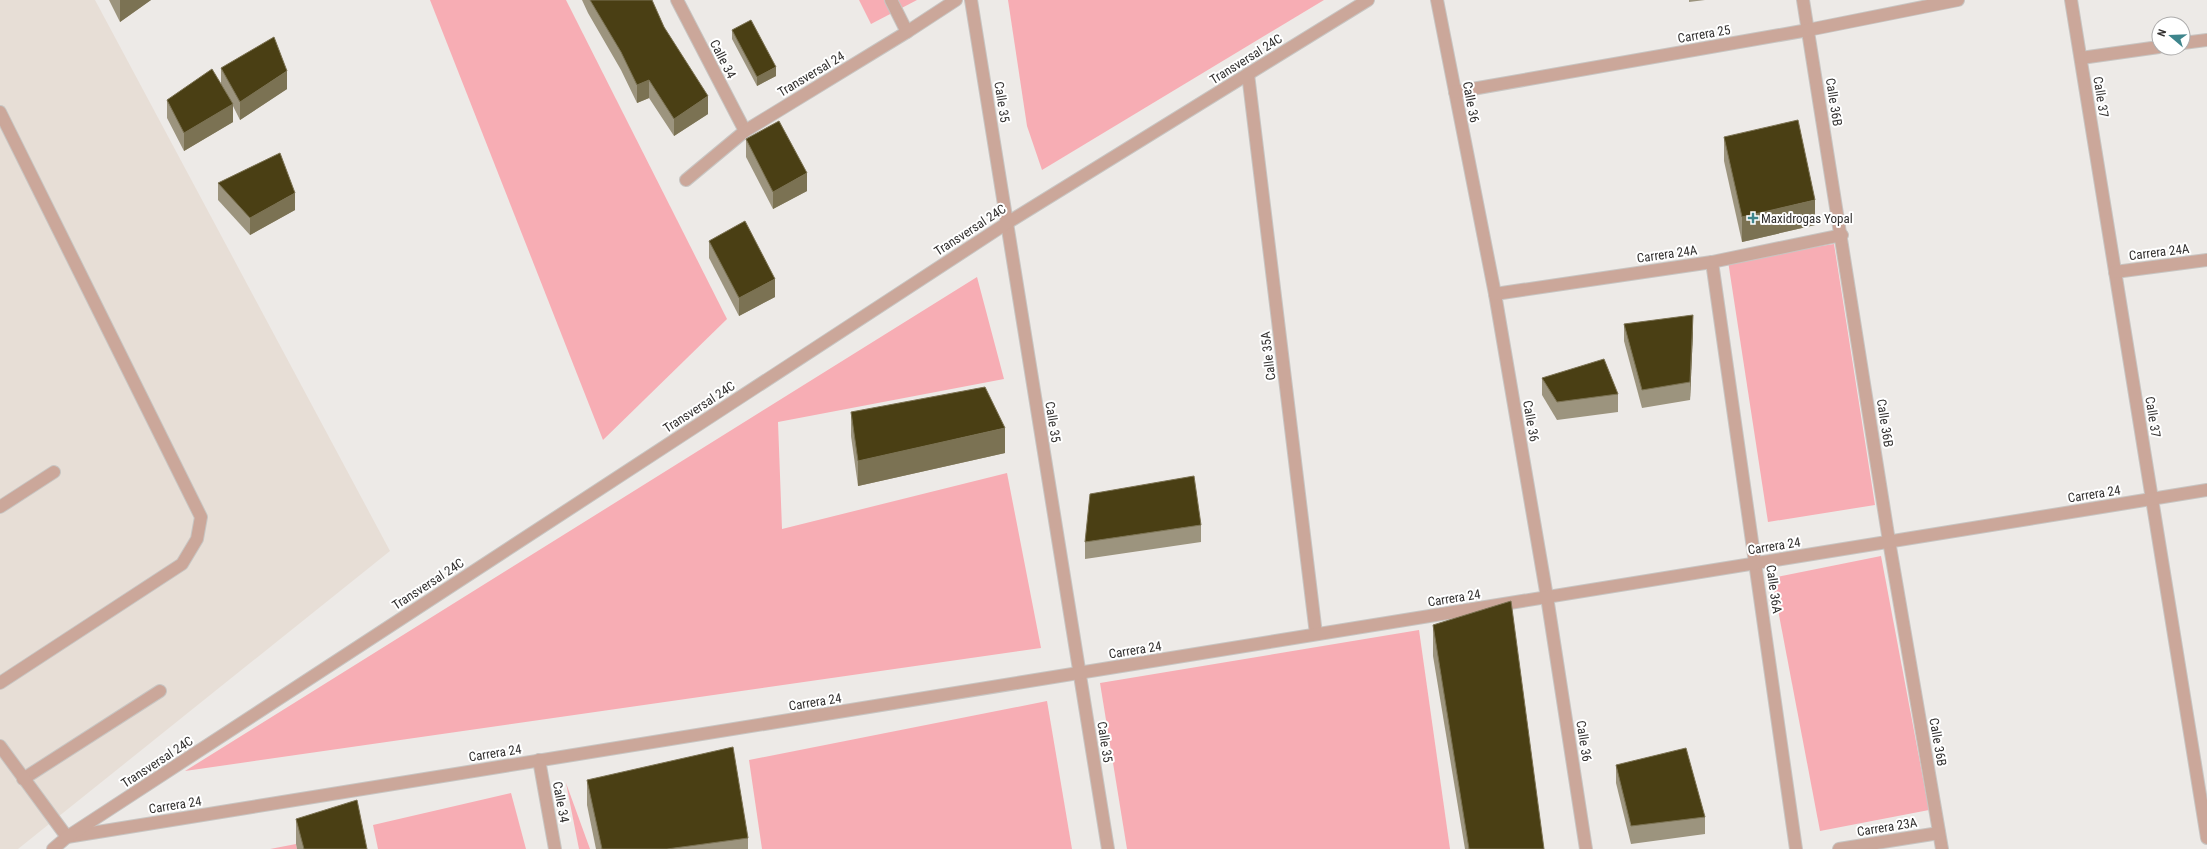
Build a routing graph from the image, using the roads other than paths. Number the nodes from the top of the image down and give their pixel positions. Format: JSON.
{"nodes":[{"id":1,"x":677,"y":0,"type":"edge"},
{"id":2,"x":891,"y":0,"type":"edge"},
{"id":3,"x":956,"y":0,"type":"edge"},
{"id":4,"x":971,"y":0,"type":"edge"},
{"id":5,"x":1368,"y":0,"type":"edge"},
{"id":6,"x":1438,"y":0,"type":"edge"},
{"id":7,"x":1803,"y":0,"type":"edge"},
{"id":8,"x":1958,"y":0,"type":"edge"},
{"id":9,"x":2071,"y":0,"type":"edge"},
{"id":10,"x":1808,"y":30,"type":"junction"},
{"id":11,"x":907,"y":32,"type":"junction"},
{"id":12,"x":2207,"y":40,"type":"edge"},
{"id":13,"x":2191,"y":42,"type":"edge"},
{"id":14,"x":2151,"y":48,"type":"edge"},
{"id":15,"x":2081,"y":58,"type":"junction"},
{"id":16,"x":1248,"y":74,"type":"junction"},
{"id":17,"x":1455,"y":92,"type":"junction"},
{"id":18,"x":0,"y":112,"type":"edge"},
{"id":19,"x":744,"y":131,"type":"junction"},
{"id":20,"x":686,"y":180,"type":"dead end"},
{"id":21,"x":1007,"y":223,"type":"junction"},
{"id":22,"x":1842,"y":235,"type":"junction"},
{"id":23,"x":2207,"y":260,"type":"edge"},
{"id":24,"x":1712,"y":262,"type":"junction"},
{"id":25,"x":2115,"y":272,"type":"junction"},
{"id":26,"x":1495,"y":294,"type":"junction"},
{"id":27,"x":54,"y":472,"type":"dead end"},
{"id":28,"x":2207,"y":490,"type":"edge"},
{"id":29,"x":2152,"y":499,"type":"junction"},
{"id":30,"x":0,"y":507,"type":"edge"},
{"id":31,"x":1889,"y":541,"type":"junction"},
{"id":32,"x":1756,"y":563,"type":"junction"},
{"id":33,"x":1548,"y":597,"type":"junction"},
{"id":34,"x":1316,"y":634,"type":"junction"},
{"id":35,"x":1079,"y":673,"type":"junction"},
{"id":36,"x":0,"y":683,"type":"edge"},
{"id":37,"x":160,"y":691,"type":"dead end"},
{"id":38,"x":0,"y":746,"type":"edge"},
{"id":39,"x":539,"y":760,"type":"junction"},
{"id":40,"x":23,"y":779,"type":"junction"},
{"id":41,"x":1939,"y":833,"type":"junction"},
{"id":42,"x":67,"y":837,"type":"junction"},
{"id":43,"x":2207,"y":838,"type":"edge"},
{"id":44,"x":53,"y":849,"type":"edge"},
{"id":45,"x":555,"y":849,"type":"edge"},
{"id":46,"x":1108,"y":849,"type":"edge"},
{"id":47,"x":1586,"y":849,"type":"edge"},
{"id":48,"x":1796,"y":849,"type":"edge"},
{"id":49,"x":1839,"y":849,"type":"edge"},
{"id":50,"x":1942,"y":849,"type":"edge"}],
"edges":[{"from":1,"to":19,"type":"street","name":"Calle 34"},
{"from":2,"to":11,"type":"street"},
{"from":3,"to":11,"type":"street","name":"Transversal 24"},
{"from":4,"to":21,"type":"street","name":"Calle 35"},
{"from":5,"to":16,"type":"street","name":"Transversal 24C"},
{"from":6,"to":17,"type":"street","name":"Calle 36"},
{"from":7,"to":10,"type":"street","name":"Calle 36B"},
{"from":8,"to":10,"type":"street","name":"Carrera 25"},
{"from":9,"to":15,"type":"street","name":"Calle 37"},
{"from":10,"to":17,"type":"street","name":"Carrera 25"},
{"from":10,"to":22,"type":"street","name":"Calle 36B"},
{"from":11,"to":19,"type":"street","name":"Transversal 24"},
{"from":12,"to":13,"type":"street"},
{"from":14,"to":15,"type":"street"},
{"from":15,"to":25,"type":"street","name":"Calle 37"},
{"from":16,"to":21,"type":"street","name":"Transversal 24C"},
{"from":16,"to":34,"type":"street","name":"Calle 35A"},
{"from":17,"to":26,"type":"street","name":"Calle 36"},
{"from":18,"to":36,"type":"street"},
{"from":19,"to":20,"type":"street","name":"Transversal 24"},
{"from":21,"to":35,"type":"street","name":"Calle 35"},
{"from":21,"to":42,"type":"street","name":"Transversal 24C"},
{"from":22,"to":24,"type":"street","name":"Carrera 24A"},
{"from":22,"to":31,"type":"street","name":"Calle 36B"},
{"from":23,"to":25,"type":"street","name":"Carrera 24A"},
{"from":24,"to":26,"type":"street","name":"Carrera 24A"},
{"from":24,"to":32,"type":"street","name":"Calle 36A"},
{"from":25,"to":29,"type":"street","name":"Calle 37"},
{"from":26,"to":33,"type":"street","name":"Calle 36"},
{"from":27,"to":30,"type":"street"},
{"from":28,"to":29,"type":"street","name":"Carrera 24"},
{"from":29,"to":31,"type":"street","name":"Carrera 24"},
{"from":29,"to":43,"type":"street","name":"Calle 37"},
{"from":31,"to":32,"type":"street","name":"Carrera 24"},
{"from":31,"to":41,"type":"street","name":"Calle 36B"},
{"from":32,"to":33,"type":"street","name":"Carrera 24"},
{"from":32,"to":48,"type":"street","name":"Calle 36A"},
{"from":33,"to":34,"type":"street","name":"Carrera 24"},
{"from":33,"to":47,"type":"street","name":"Calle 36"},
{"from":34,"to":35,"type":"street","name":"Carrera 24"},
{"from":35,"to":39,"type":"street","name":"Carrera 24"},
{"from":35,"to":46,"type":"street","name":"Calle 35"},
{"from":37,"to":40,"type":"street"},
{"from":38,"to":40,"type":"street"},
{"from":39,"to":42,"type":"street","name":"Carrera 24"},
{"from":39,"to":45,"type":"street","name":"Calle 34"},
{"from":40,"to":42,"type":"street"},
{"from":41,"to":49,"type":"street","name":"Carrera 23A"},
{"from":41,"to":50,"type":"street","name":"Calle 36B"},
{"from":42,"to":44,"type":"street","name":"Transversal 24C"}]}
